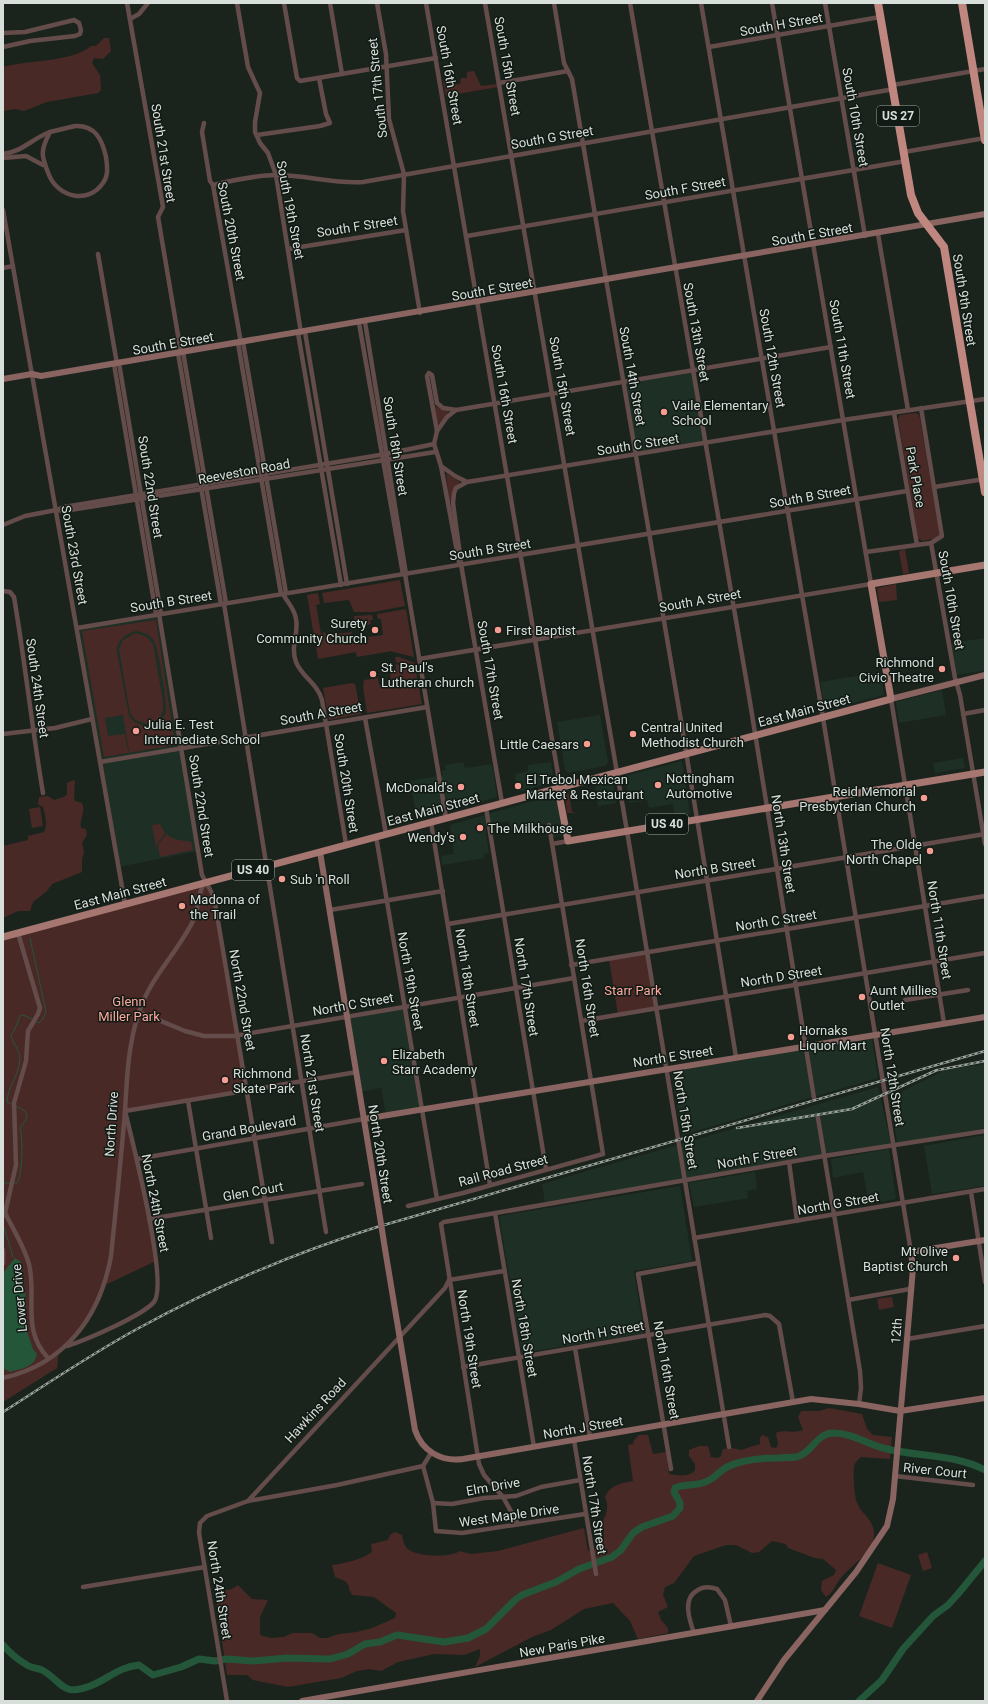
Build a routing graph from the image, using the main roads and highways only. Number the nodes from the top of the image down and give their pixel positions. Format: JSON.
{"nodes":[{"id":1,"x":878,"y":3,"type":"edge"},
{"id":2,"x":962,"y":3,"type":"edge"},
{"id":3,"x":985,"y":139,"type":"edge"},
{"id":4,"x":984,"y":479,"type":"edge"},
{"id":5,"x":985,"y":492,"type":"edge"},
{"id":6,"x":985,"y":565,"type":"edge"},
{"id":7,"x":871,"y":584,"type":"joint"},
{"id":8,"x":891,"y":699,"type":"joint"},
{"id":9,"x":985,"y":772,"type":"edge"},
{"id":10,"x":558,"y":789,"type":"junction"},
{"id":11,"x":3,"y":937,"type":"edge"}],
"edges":[{"from":1,"to":4,"type":"highway","name":"South 9th Street","number":"US 27"},
{"from":2,"to":3,"type":"highway"},
{"from":4,"to":5,"type":"highway","name":"South 9th Street","number":"US 27"},
{"from":6,"to":7,"type":"main road","name":"South A Street"},
{"from":7,"to":8,"type":"main road","name":"South 11th Street"},
{"from":8,"to":10,"type":"main road","name":"East Main Street","number":"US 40"},
{"from":9,"to":10,"type":"main road","number":"US 40"},
{"from":10,"to":11,"type":"main road","name":"East Main Street","number":"US 40"}]}
